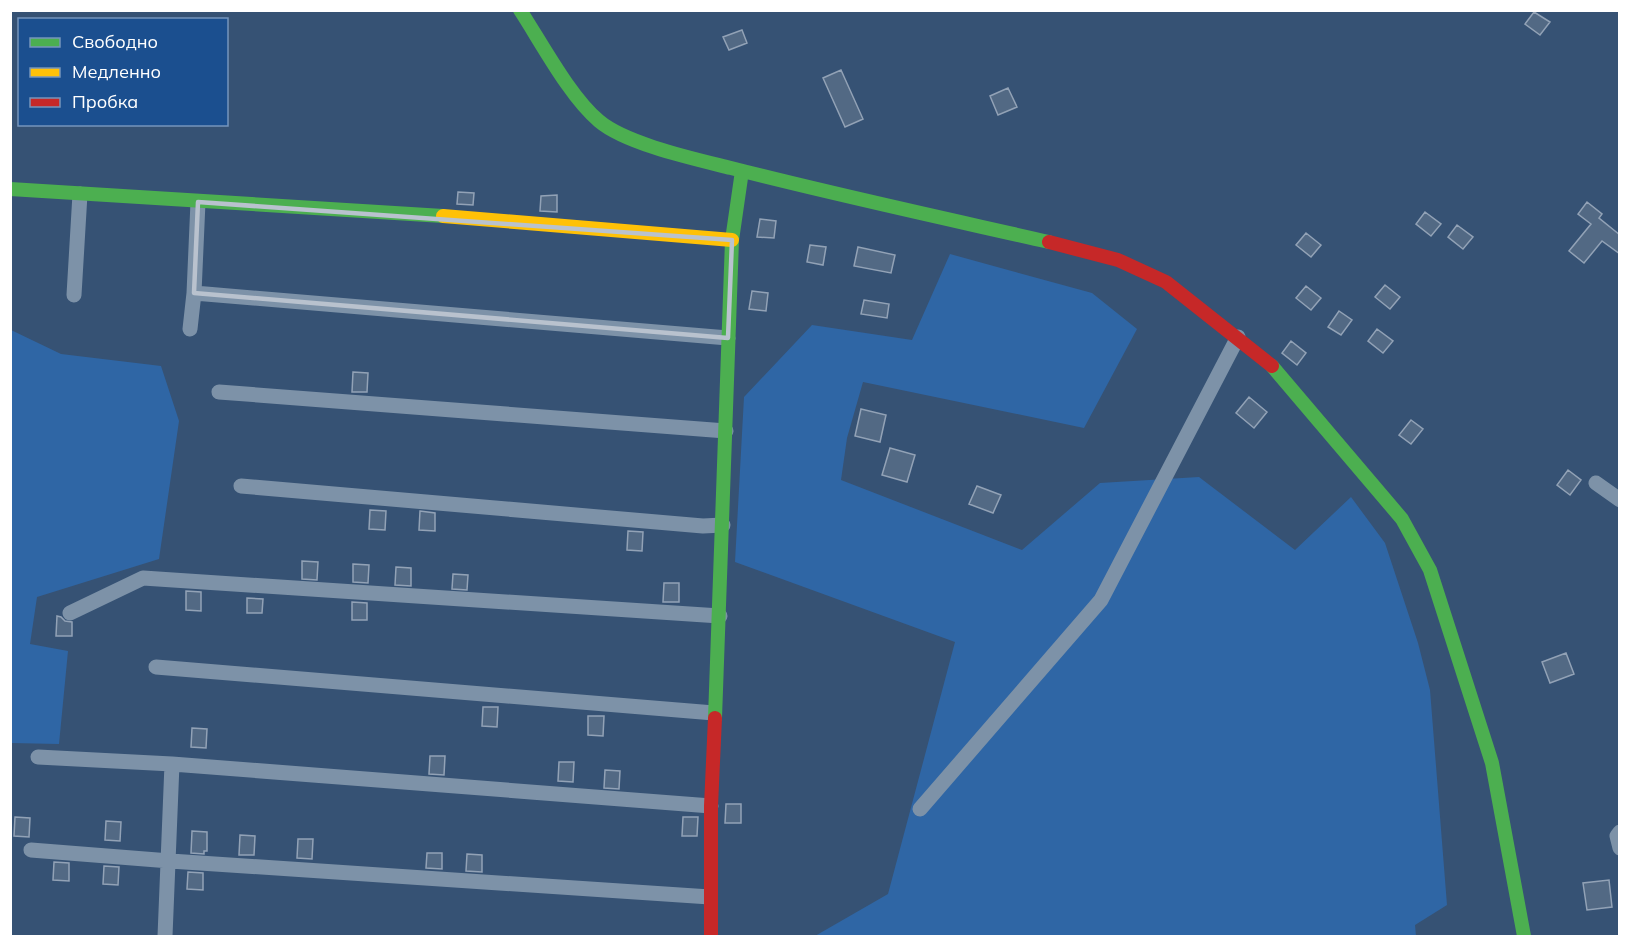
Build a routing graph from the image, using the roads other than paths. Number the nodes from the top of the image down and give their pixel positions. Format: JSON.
{"nodes":[{"id":1,"x":520,"y":10,"type":"edge"},
{"id":2,"x":742,"y":171,"type":"junction"},
{"id":3,"x":10,"y":189,"type":"edge"},
{"id":4,"x":80,"y":194,"type":"junction"},
{"id":5,"x":198,"y":202,"type":"junction"},
{"id":6,"x":732,"y":240,"type":"junction"},
{"id":7,"x":194,"y":293,"type":"junction"},
{"id":8,"x":74,"y":296,"type":"dead end"},
{"id":9,"x":190,"y":329,"type":"dead end"},
{"id":10,"x":1238,"y":337,"type":"junction"},
{"id":11,"x":728,"y":338,"type":"junction"},
{"id":12,"x":219,"y":392,"type":"dead end"},
{"id":13,"x":726,"y":431,"type":"junction"},
{"id":14,"x":1596,"y":483,"type":"dead end"},
{"id":15,"x":241,"y":486,"type":"dead end"},
{"id":16,"x":1620,"y":501,"type":"edge"},
{"id":17,"x":723,"y":525,"type":"junction"},
{"id":18,"x":70,"y":613,"type":"dead end"},
{"id":19,"x":720,"y":616,"type":"junction"},
{"id":20,"x":156,"y":667,"type":"dead end"},
{"id":21,"x":714,"y":713,"type":"junction"},
{"id":22,"x":38,"y":757,"type":"dead end"},
{"id":23,"x":172,"y":764,"type":"junction"},
{"id":24,"x":711,"y":806,"type":"junction"},
{"id":25,"x":920,"y":809,"type":"dead end"},
{"id":26,"x":1620,"y":832,"type":"edge"},
{"id":27,"x":1620,"y":848,"type":"edge"},
{"id":28,"x":31,"y":850,"type":"dead end"},
{"id":29,"x":170,"y":861,"type":"junction"},
{"id":30,"x":710,"y":897,"type":"junction"},
{"id":31,"x":165,"y":936,"type":"edge"},
{"id":32,"x":711,"y":936,"type":"edge"},
{"id":33,"x":1524,"y":936,"type":"edge"}],
"edges":[{"from":1,"to":2,"type":"street"},
{"from":2,"to":6,"type":"street"},
{"from":2,"to":10,"type":"street"},
{"from":3,"to":4,"type":"street"},
{"from":4,"to":5,"type":"street"},
{"from":4,"to":8,"type":"street"},
{"from":5,"to":6,"type":"street"},
{"from":5,"to":7,"type":"street"},
{"from":6,"to":11,"type":"street"},
{"from":7,"to":9,"type":"street"},
{"from":7,"to":11,"type":"street"},
{"from":10,"to":25,"type":"street"},
{"from":10,"to":33,"type":"street"},
{"from":11,"to":13,"type":"street"},
{"from":12,"to":13,"type":"street"},
{"from":13,"to":17,"type":"street"},
{"from":14,"to":16,"type":"street"},
{"from":15,"to":17,"type":"street"},
{"from":17,"to":19,"type":"street"},
{"from":18,"to":19,"type":"street"},
{"from":19,"to":21,"type":"street"},
{"from":20,"to":21,"type":"street"},
{"from":21,"to":24,"type":"street"},
{"from":22,"to":23,"type":"street"},
{"from":23,"to":24,"type":"street"},
{"from":23,"to":29,"type":"street"},
{"from":24,"to":30,"type":"street"},
{"from":26,"to":27,"type":"street"},
{"from":28,"to":29,"type":"street"},
{"from":29,"to":30,"type":"street"},
{"from":29,"to":31,"type":"street"},
{"from":30,"to":32,"type":"street"}]}
